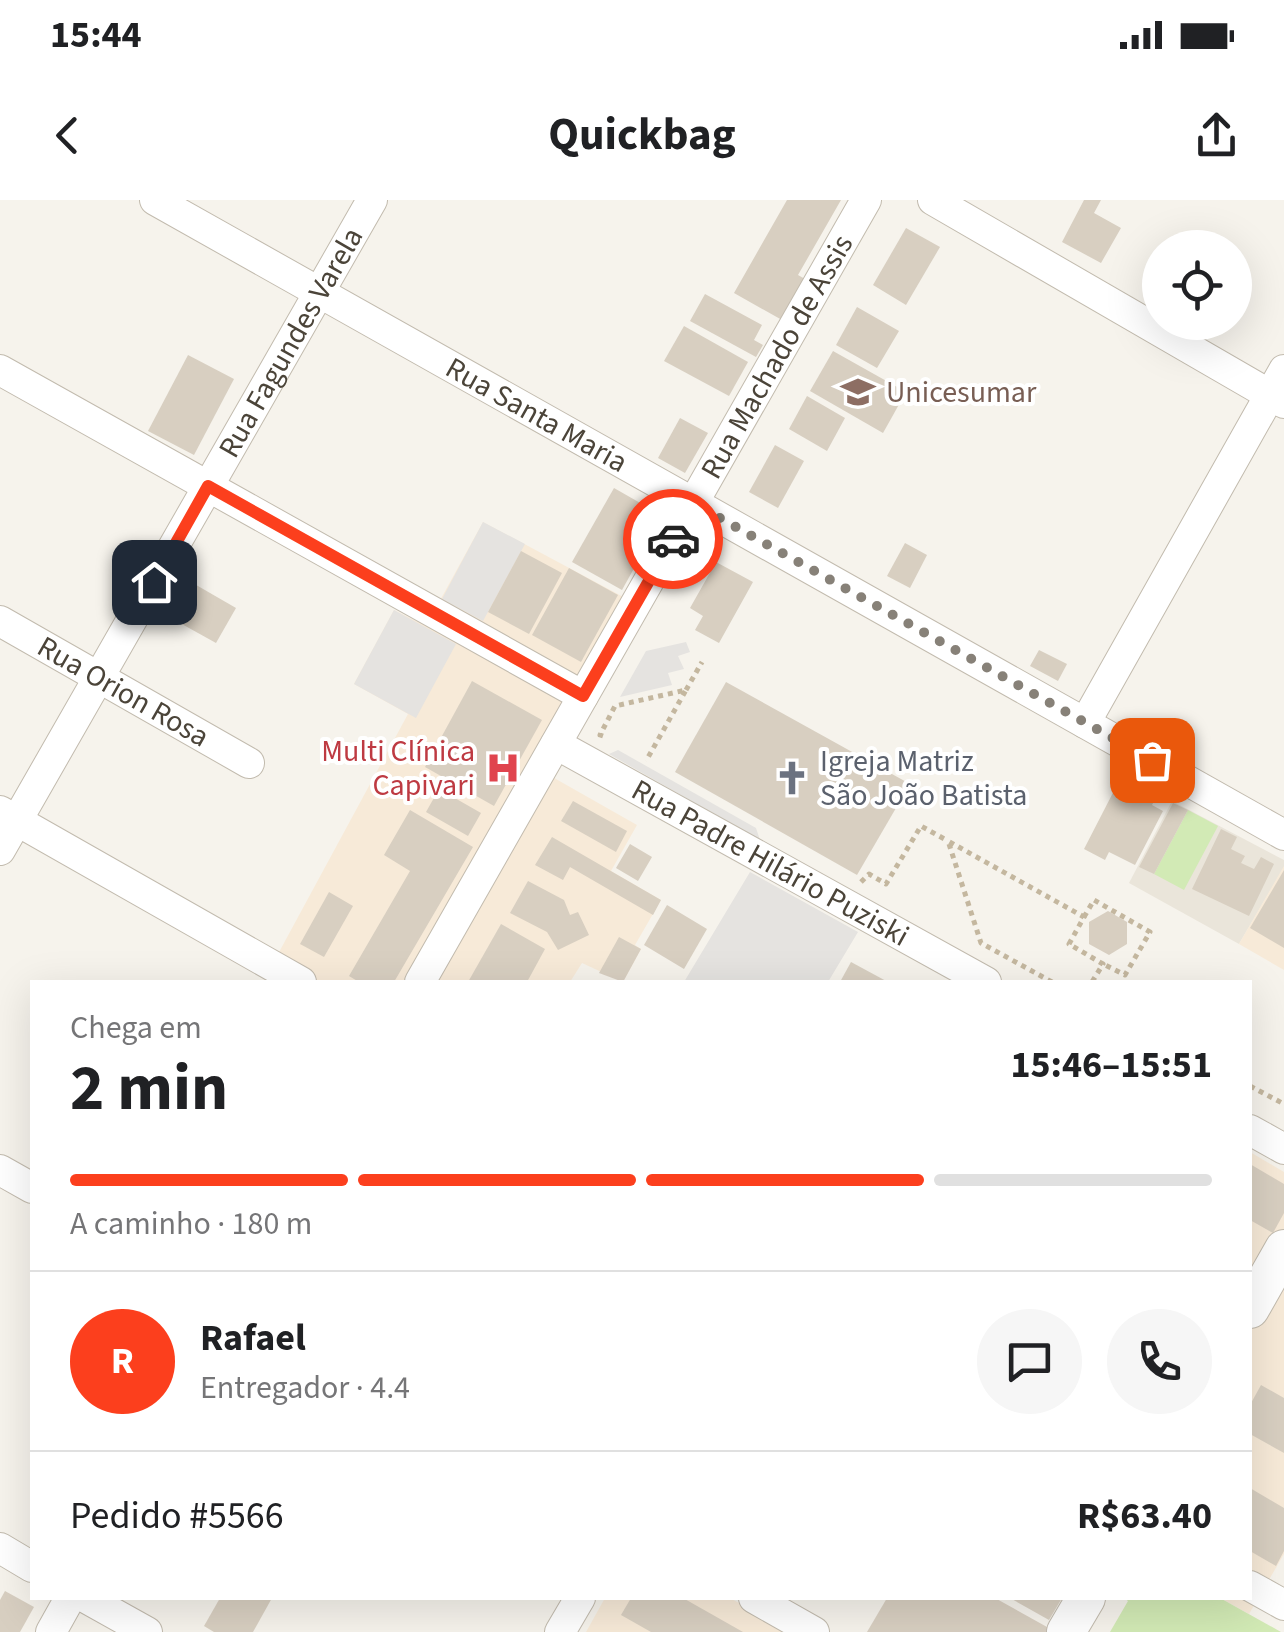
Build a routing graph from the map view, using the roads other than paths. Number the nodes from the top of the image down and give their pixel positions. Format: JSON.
{"nodes":[{"id":1,"x":155,"y":200,"type":"edge"},
{"id":2,"x":372,"y":200,"type":"edge"},
{"id":3,"x":866,"y":200,"type":"edge"},
{"id":4,"x":933,"y":200,"type":"edge"},
{"id":5,"x":319,"y":292,"type":"junction"},
{"id":6,"x":0,"y":370,"type":"edge"},
{"id":7,"x":1279,"y":389,"type":"edge"},
{"id":8,"x":208,"y":486,"type":"junction"},
{"id":9,"x":693,"y":503,"type":"junction"},
{"id":10,"x":0,"y":621,"type":"edge"},
{"id":11,"x":99,"y":678,"type":"junction"},
{"id":12,"x":583,"y":696,"type":"junction"},
{"id":13,"x":1085,"y":723,"type":"junction"},
{"id":14,"x":556,"y":744,"type":"junction"},
{"id":15,"x":249,"y":763,"type":"dead end"},
{"id":16,"x":8,"y":816,"type":"edge"},
{"id":17,"x":1284,"y":835,"type":"edge"},
{"id":18,"x":0,"y":850,"type":"edge"},
{"id":19,"x":937,"y":971,"type":"edge"},
{"id":20,"x":297,"y":980,"type":"edge"},
{"id":21,"x":421,"y":980,"type":"edge"},
{"id":22,"x":977,"y":980,"type":"edge"},
{"id":23,"x":1252,"y":1131,"type":"edge"},
{"id":24,"x":1284,"y":1149,"type":"edge"},
{"id":25,"x":0,"y":1170,"type":"edge"},
{"id":26,"x":30,"y":1187,"type":"edge"},
{"id":27,"x":1284,"y":1249,"type":"edge"},
{"id":28,"x":1252,"y":1305,"type":"edge"},
{"id":29,"x":0,"y":1548,"type":"edge"},
{"id":30,"x":30,"y":1565,"type":"edge"},
{"id":31,"x":1252,"y":1587,"type":"edge"},
{"id":32,"x":69,"y":1600,"type":"edge"},
{"id":33,"x":90,"y":1600,"type":"edge"},
{"id":34,"x":579,"y":1600,"type":"edge"},
{"id":35,"x":758,"y":1600,"type":"edge"},
{"id":36,"x":1085,"y":1600,"type":"edge"},
{"id":37,"x":1284,"y":1605,"type":"edge"},
{"id":38,"x":51,"y":1632,"type":"edge"},
{"id":39,"x":147,"y":1632,"type":"edge"},
{"id":40,"x":560,"y":1632,"type":"edge"},
{"id":41,"x":814,"y":1632,"type":"edge"},
{"id":42,"x":1066,"y":1632,"type":"edge"}],
"edges":[{"from":1,"to":5,"type":"street","name":"Rua Santa Maria"},
{"from":2,"to":5,"type":"street","name":"Rua Fagundes Varela"},
{"from":3,"to":9,"type":"street","name":"Rua Machado de Assis"},
{"from":4,"to":7,"type":"street"},
{"from":5,"to":8,"type":"street","name":"Rua Fagundes Varela"},
{"from":5,"to":9,"type":"street","name":"Rua Santa Maria"},
{"from":6,"to":8,"type":"street"},
{"from":7,"to":13,"type":"street"},
{"from":8,"to":11,"type":"street","name":"Rua Fagundes Varela"},
{"from":8,"to":12,"type":"street"},
{"from":9,"to":12,"type":"street","name":"Rua Machado de Assis"},
{"from":9,"to":13,"type":"street","name":"Rua Santa Maria"},
{"from":10,"to":11,"type":"street","name":"Rua Orion Rosa"},
{"from":11,"to":15,"type":"street","name":"Rua Orion Rosa"},
{"from":11,"to":16,"type":"street","name":"Rua Fagundes Varela"},
{"from":12,"to":14,"type":"street","name":"Rua Machado de Assis"},
{"from":13,"to":17,"type":"street","name":"Rua Santa Maria"},
{"from":14,"to":19,"type":"street","name":"Rua Padre Hilário Puziski"},
{"from":14,"to":21,"type":"street","name":"Rua Machado de Assis"},
{"from":16,"to":18,"type":"street","name":"Rua Fagundes Varela"},
{"from":16,"to":20,"type":"street"},
{"from":19,"to":22,"type":"street","name":"Rua Padre Hilário Puziski"},
{"from":23,"to":24,"type":"street"},
{"from":25,"to":26,"type":"street"},
{"from":27,"to":28,"type":"street"},
{"from":29,"to":30,"type":"street"},
{"from":31,"to":37,"type":"street"},
{"from":32,"to":38,"type":"street"},
{"from":33,"to":39,"type":"street"},
{"from":34,"to":40,"type":"street"},
{"from":35,"to":41,"type":"street"},
{"from":36,"to":42,"type":"street"}]}
